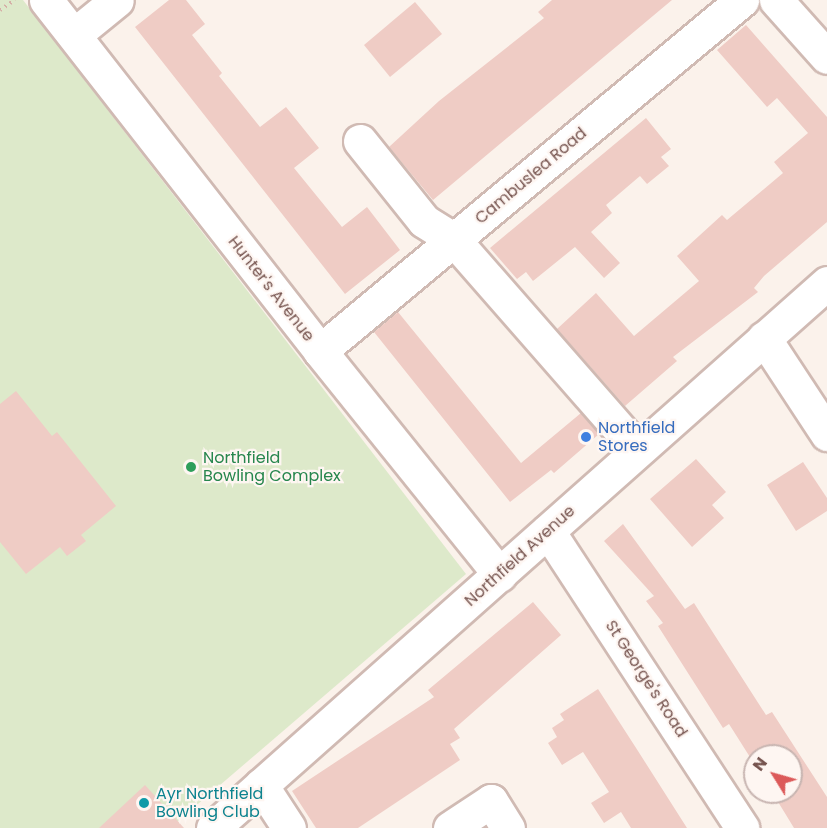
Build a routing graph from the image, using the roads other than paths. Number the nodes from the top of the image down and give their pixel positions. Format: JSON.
{"nodes":[{"id":1,"x":46,"y":0,"type":"edge"},
{"id":2,"x":117,"y":0,"type":"edge"},
{"id":3,"x":742,"y":0,"type":"edge"},
{"id":4,"x":776,"y":0,"type":"edge"},
{"id":5,"x":794,"y":0,"type":"edge"},
{"id":6,"x":74,"y":35,"type":"junction"},
{"id":7,"x":824,"y":44,"type":"edge"},
{"id":8,"x":360,"y":141,"type":"dead end"},
{"id":9,"x":454,"y":240,"type":"junction"},
{"id":10,"x":827,"y":283,"type":"edge"},
{"id":11,"x":765,"y":338,"type":"junction"},
{"id":12,"x":320,"y":351,"type":"junction"},
{"id":13,"x":827,"y":434,"type":"edge"},
{"id":14,"x":637,"y":449,"type":"junction"},
{"id":15,"x":548,"y":531,"type":"junction"},
{"id":16,"x":500,"y":575,"type":"junction"},
{"id":17,"x":261,"y":785,"type":"junction"},
{"id":18,"x":213,"y":828,"type":"edge"},
{"id":19,"x":289,"y":828,"type":"edge"},
{"id":20,"x":450,"y":828,"type":"edge"},
{"id":21,"x":508,"y":828,"type":"edge"},
{"id":22,"x":742,"y":828,"type":"edge"}],
"edges":[{"from":1,"to":6,"type":"street","name":"Hunter's Avenue"},
{"from":2,"to":6,"type":"street"},
{"from":3,"to":9,"type":"street","name":"Cambuslea Road"},
{"from":4,"to":7,"type":"street"},
{"from":5,"to":7,"type":"street"},
{"from":6,"to":12,"type":"street","name":"Hunter's Avenue"},
{"from":8,"to":9,"type":"street"},
{"from":9,"to":12,"type":"street","name":"Cambuslea Road"},
{"from":9,"to":14,"type":"street"},
{"from":10,"to":11,"type":"street","name":"Northfield Avenue"},
{"from":11,"to":13,"type":"street"},
{"from":11,"to":14,"type":"street","name":"Northfield Avenue"},
{"from":12,"to":16,"type":"street","name":"Hunter's Avenue"},
{"from":14,"to":15,"type":"street","name":"Northfield Avenue"},
{"from":15,"to":16,"type":"street","name":"Northfield Avenue"},
{"from":15,"to":22,"type":"street","name":"St George's Road"},
{"from":16,"to":17,"type":"street","name":"Northfield Avenue"},
{"from":17,"to":18,"type":"street","name":"Northfield Avenue"},
{"from":17,"to":19,"type":"street"},
{"from":20,"to":21,"type":"street"}]}
